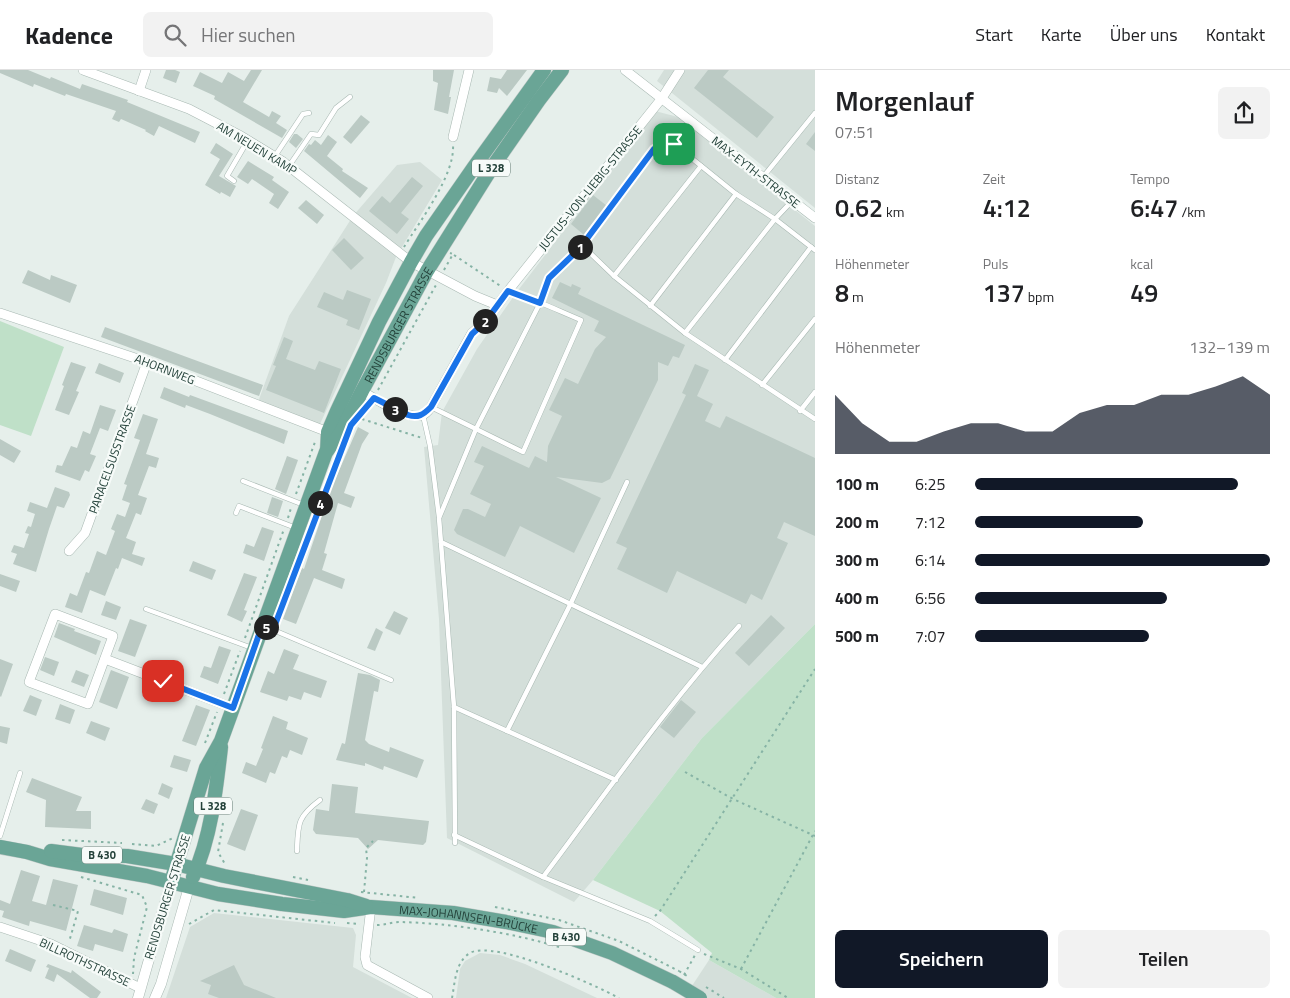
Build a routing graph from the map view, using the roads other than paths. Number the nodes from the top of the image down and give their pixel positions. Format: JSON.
{"nodes":[{"id":1,"x":83,"y":70,"type":"edge"},
{"id":2,"x":146,"y":70,"type":"edge"},
{"id":3,"x":468,"y":70,"type":"edge"},
{"id":4,"x":544,"y":70,"type":"edge"},
{"id":5,"x":562,"y":70,"type":"edge"},
{"id":6,"x":625,"y":70,"type":"edge"},
{"id":7,"x":680,"y":70,"type":"edge"},
{"id":8,"x":139,"y":91,"type":"junction"},
{"id":9,"x":350,"y":97,"type":"dead end"},
{"id":10,"x":662,"y":98,"type":"junction"},
{"id":11,"x":309,"y":113,"type":"dead end"},
{"id":12,"x":815,"y":113,"type":"edge"},
{"id":13,"x":452,"y":137,"type":"road end"},
{"id":14,"x":248,"y":140,"type":"junction"},
{"id":15,"x":274,"y":156,"type":"junction"},
{"id":16,"x":289,"y":166,"type":"junction"},
{"id":17,"x":701,"y":166,"type":"junction"},
{"id":18,"x":763,"y":177,"type":"junction"},
{"id":19,"x":234,"y":180,"type":"dead end"},
{"id":20,"x":736,"y":194,"type":"junction"},
{"id":21,"x":792,"y":201,"type":"junction"},
{"id":22,"x":815,"y":218,"type":"edge"},
{"id":23,"x":775,"y":219,"type":"junction"},
{"id":24,"x":580,"y":248,"type":"junction"},
{"id":25,"x":813,"y":249,"type":"edge"},
{"id":26,"x":411,"y":262,"type":"junction"},
{"id":27,"x":427,"y":271,"type":"junction"},
{"id":28,"x":614,"y":276,"type":"junction"},
{"id":29,"x":508,"y":291,"type":"junction"},
{"id":30,"x":540,"y":303,"type":"junction"},
{"id":31,"x":497,"y":305,"type":"junction"},
{"id":32,"x":650,"y":306,"type":"junction"},
{"id":33,"x":0,"y":313,"type":"edge"},
{"id":34,"x":815,"y":319,"type":"edge"},
{"id":35,"x":685,"y":333,"type":"junction"},
{"id":36,"x":725,"y":360,"type":"junction"},
{"id":37,"x":147,"y":362,"type":"junction"},
{"id":38,"x":358,"y":364,"type":"junction"},
{"id":39,"x":762,"y":385,"type":"junction"},
{"id":40,"x":815,"y":392,"type":"edge"},
{"id":41,"x":368,"y":394,"type":"junction"},
{"id":42,"x":342,"y":400,"type":"junction"},
{"id":43,"x":431,"y":407,"type":"junction"},
{"id":44,"x":800,"y":411,"type":"junction"},
{"id":45,"x":423,"y":415,"type":"junction"},
{"id":46,"x":815,"y":419,"type":"edge"},
{"id":47,"x":476,"y":429,"type":"junction"},
{"id":48,"x":328,"y":432,"type":"junction"},
{"id":49,"x":326,"y":452,"type":"junction"},
{"id":50,"x":242,"y":481,"type":"dead end"},
{"id":51,"x":628,"y":482,"type":"dead end"},
{"id":52,"x":306,"y":506,"type":"junction"},
{"id":53,"x":236,"y":513,"type":"dead end"},
{"id":54,"x":439,"y":518,"type":"junction"},
{"id":55,"x":298,"y":529,"type":"junction"},
{"id":56,"x":441,"y":542,"type":"junction"},
{"id":57,"x":69,"y":551,"type":"dead end"},
{"id":58,"x":571,"y":603,"type":"junction"},
{"id":59,"x":146,"y":609,"type":"dead end"},
{"id":60,"x":262,"y":626,"type":"junction"},
{"id":61,"x":739,"y":626,"type":"dead end"},
{"id":62,"x":254,"y":649,"type":"junction"},
{"id":63,"x":105,"y":659,"type":"junction"},
{"id":64,"x":702,"y":667,"type":"junction"},
{"id":65,"x":392,"y":680,"type":"dead end"},
{"id":66,"x":454,"y":707,"type":"junction"},
{"id":67,"x":233,"y":708,"type":"junction"},
{"id":68,"x":507,"y":731,"type":"junction"},
{"id":69,"x":221,"y":741,"type":"junction"},
{"id":70,"x":20,"y":773,"type":"dead end"},
{"id":71,"x":616,"y":780,"type":"junction"},
{"id":72,"x":320,"y":800,"type":"dead end"},
{"id":73,"x":454,"y":835,"type":"junction"},
{"id":74,"x":0,"y":836,"type":"edge"},
{"id":75,"x":455,"y":843,"type":"dead end"},
{"id":76,"x":0,"y":847,"type":"edge"},
{"id":77,"x":297,"y":851,"type":"dead end"},
{"id":78,"x":27,"y":852,"type":"junction"},
{"id":79,"x":176,"y":864,"type":"junction"},
{"id":80,"x":197,"y":869,"type":"junction"},
{"id":81,"x":543,"y":877,"type":"junction"},
{"id":82,"x":170,"y":882,"type":"junction"},
{"id":83,"x":189,"y":887,"type":"junction"},
{"id":84,"x":372,"y":908,"type":"junction"},
{"id":85,"x":0,"y":927,"type":"edge"},
{"id":86,"x":698,"y":950,"type":"road end"},
{"id":87,"x":137,"y":990,"type":"edge"},
{"id":88,"x":155,"y":998,"type":"edge"},
{"id":89,"x":428,"y":998,"type":"edge"},
{"id":90,"x":700,"y":998,"type":"edge"}],
"edges":[{"from":1,"to":8,"type":"street","name":"AM NEUEN KAMP"},
{"from":2,"to":8,"type":"street"},
{"from":3,"to":13,"type":"street"},
{"from":4,"to":26,"type":"main road","number":"L 328"},
{"from":5,"to":27,"type":"main road","number":"L 328"},
{"from":6,"to":10,"type":"street","name":"MAX-EYTH-STRASSE"},
{"from":7,"to":10,"type":"street","name":"JUSTUS-VON-LIEBIG-STRASSE"},
{"from":8,"to":14,"type":"street","name":"AM NEUEN KAMP"},
{"from":9,"to":16,"type":"lane"},
{"from":10,"to":18,"type":"street","name":"MAX-EYTH-STRASSE"},
{"from":10,"to":29,"type":"street","name":"JUSTUS-VON-LIEBIG-STRASSE"},
{"from":11,"to":15,"type":"lane"},
{"from":12,"to":18,"type":"lane"},
{"from":14,"to":15,"type":"street","name":"AM NEUEN KAMP"},
{"from":14,"to":19,"type":"lane"},
{"from":15,"to":16,"type":"street","name":"AM NEUEN KAMP"},
{"from":16,"to":26,"type":"street","name":"AM NEUEN KAMP"},
{"from":17,"to":20,"type":"lane"},
{"from":17,"to":24,"type":"lane"},
{"from":17,"to":28,"type":"lane"},
{"from":18,"to":21,"type":"street","name":"MAX-EYTH-STRASSE"},
{"from":20,"to":23,"type":"lane"},
{"from":20,"to":32,"type":"lane"},
{"from":21,"to":22,"type":"street","name":"MAX-EYTH-STRASSE"},
{"from":21,"to":23,"type":"lane"},
{"from":23,"to":25,"type":"lane"},
{"from":23,"to":35,"type":"lane"},
{"from":24,"to":28,"type":"lane"},
{"from":24,"to":30,"type":"lane"},
{"from":25,"to":36,"type":"lane"},
{"from":26,"to":27,"type":"street","name":"RENDSBURGER STRASSE"},
{"from":26,"to":38,"type":"main road","name":"RENDSBURGER STRASSE","number":"L 328"},
{"from":27,"to":31,"type":"street"},
{"from":27,"to":41,"type":"main road","name":"RENDSBURGER STRASSE","number":"L 328"},
{"from":28,"to":32,"type":"lane"},
{"from":29,"to":30,"type":"lane"},
{"from":29,"to":31,"type":"street","name":"JUSTUS-VON-LIEBIG-STRASSE"},
{"from":30,"to":47,"type":"lane"},
{"from":30,"to":47,"type":"lane"},
{"from":31,"to":43,"type":"street","name":"JUSTUS-VON-LIEBIG-STRASSE"},
{"from":32,"to":35,"type":"lane"},
{"from":33,"to":37,"type":"street","name":"AHORNWEG"},
{"from":34,"to":39,"type":"lane"},
{"from":35,"to":36,"type":"lane"},
{"from":36,"to":39,"type":"lane"},
{"from":37,"to":48,"type":"street","name":"AHORNWEG"},
{"from":37,"to":57,"type":"street","name":"PARACELSUSSTRASSE"},
{"from":38,"to":41,"type":"street","name":"RENDSBURGER STRASSE"},
{"from":38,"to":42,"type":"main road","name":"RENDSBURGER STRASSE","number":"L 328"},
{"from":39,"to":44,"type":"lane"},
{"from":40,"to":44,"type":"lane"},
{"from":41,"to":42,"type":"street","name":"RENDSBURGER STRASSE"},
{"from":41,"to":45,"type":"street"},
{"from":41,"to":49,"type":"main road","name":"RENDSBURGER STRASSE","number":"L 328"},
{"from":42,"to":48,"type":"main road","name":"RENDSBURGER STRASSE","number":"L 328"},
{"from":43,"to":45,"type":"street","name":"JUSTUS-VON-LIEBIG-STRASSE"},
{"from":43,"to":47,"type":"lane"},
{"from":44,"to":46,"type":"lane"},
{"from":45,"to":54,"type":"lane"},
{"from":47,"to":54,"type":"lane"},
{"from":48,"to":49,"type":"main road","name":"RENDSBURGER STRASSE","number":"L 328"},
{"from":49,"to":52,"type":"main road","name":"RENDSBURGER STRASSE","number":"L 328"},
{"from":50,"to":52,"type":"lane"},
{"from":51,"to":58,"type":"lane"},
{"from":52,"to":55,"type":"main road","name":"RENDSBURGER STRASSE","number":"L 328"},
{"from":53,"to":55,"type":"lane"},
{"from":54,"to":56,"type":"lane"},
{"from":55,"to":60,"type":"main road","name":"RENDSBURGER STRASSE","number":"L 328"},
{"from":56,"to":58,"type":"lane"},
{"from":56,"to":66,"type":"lane"},
{"from":58,"to":64,"type":"lane"},
{"from":58,"to":68,"type":"lane"},
{"from":59,"to":62,"type":"lane"},
{"from":60,"to":62,"type":"main road","name":"RENDSBURGER STRASSE","number":"L 328"},
{"from":60,"to":65,"type":"lane"},
{"from":61,"to":64,"type":"lane"},
{"from":62,"to":67,"type":"main road","name":"RENDSBURGER STRASSE","number":"L 328"},
{"from":63,"to":63,"type":"street"},
{"from":63,"to":67,"type":"street"},
{"from":64,"to":71,"type":"lane"},
{"from":66,"to":68,"type":"lane"},
{"from":66,"to":73,"type":"lane"},
{"from":67,"to":69,"type":"main road","name":"RENDSBURGER STRASSE","number":"L 328"},
{"from":68,"to":71,"type":"lane"},
{"from":69,"to":79,"type":"main road","name":"RENDSBURGER STRASSE","number":"L 328"},
{"from":69,"to":80,"type":"main road","name":"RENDSBURGER STRASSE","number":"L 328"},
{"from":70,"to":74,"type":"lane"},
{"from":71,"to":81,"type":"lane"},
{"from":72,"to":77,"type":"lane"},
{"from":73,"to":75,"type":"lane"},
{"from":73,"to":81,"type":"lane"},
{"from":76,"to":78,"type":"main road","number":"B 430"},
{"from":78,"to":79,"type":"main road","number":"B 430"},
{"from":78,"to":82,"type":"main road","number":"B 430"},
{"from":79,"to":80,"type":"main road","name":"MAX-JOHANNSEN-BRÜCKE","number":"B 430"},
{"from":79,"to":82,"type":"main road","name":"RENDSBURGER STRASSE","number":"L 328"},
{"from":80,"to":83,"type":"main road","name":"RENDSBURGER STRASSE","number":"L 328"},
{"from":80,"to":84,"type":"main road","name":"MAX-JOHANNSEN-BRÜCKE","number":"B 430"},
{"from":81,"to":86,"type":"lane"},
{"from":82,"to":83,"type":"main road","name":"MAX-JOHANNSEN-BRÜCKE","number":"B 430"},
{"from":82,"to":87,"type":"street","name":"RENDSBURGER STRASSE"},
{"from":83,"to":84,"type":"main road","name":"MAX-JOHANNSEN-BRÜCKE","number":"B 430"},
{"from":83,"to":88,"type":"street","name":"RENDSBURGER STRASSE"},
{"from":84,"to":89,"type":"street"},
{"from":84,"to":90,"type":"main road","name":"MAX-JOHANNSEN-BRÜCKE","number":"B 430","bridge":true},
{"from":85,"to":87,"type":"street","name":"BILLROTHSTRASSE"}]}
